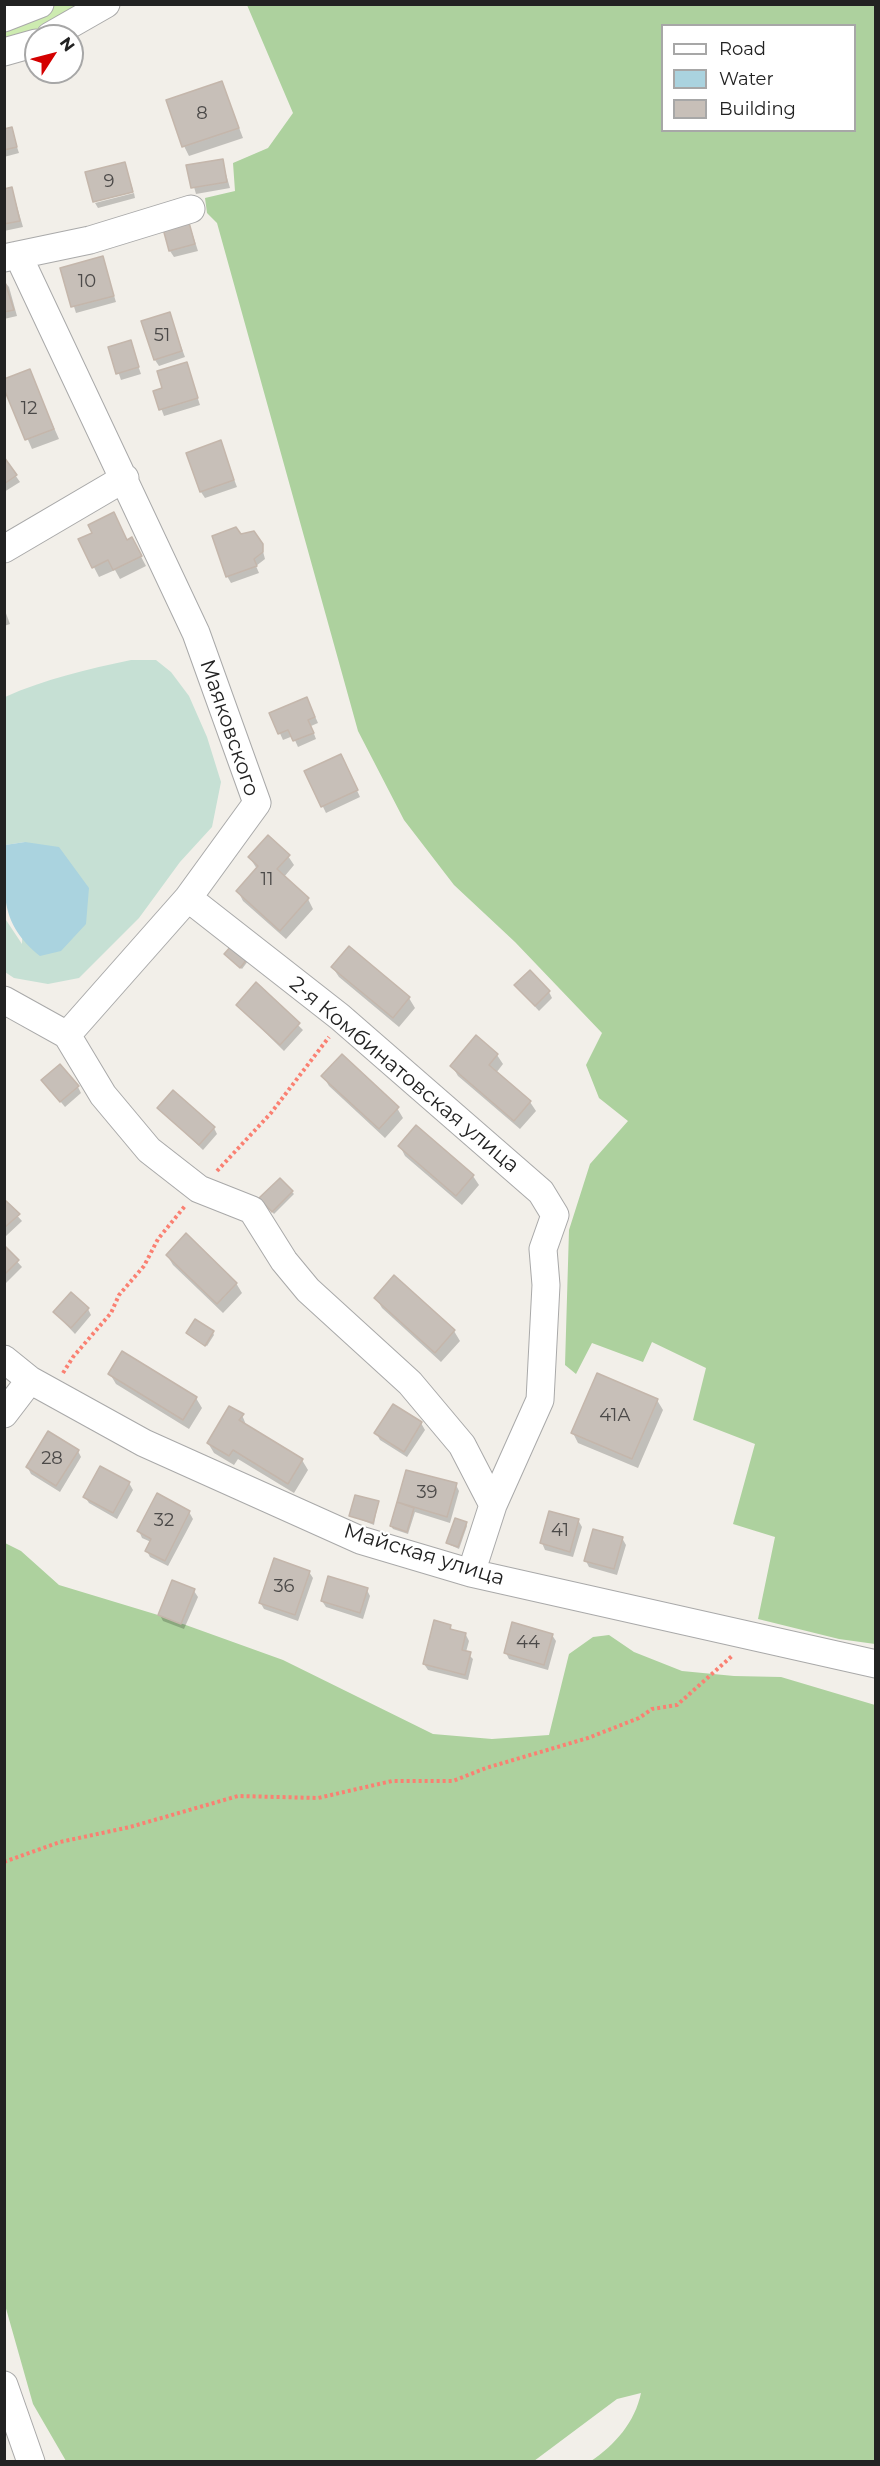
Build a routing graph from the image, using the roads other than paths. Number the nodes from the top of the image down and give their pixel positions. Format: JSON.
{"nodes":[{"id":1,"x":40,"y":4,"type":"edge"},
{"id":2,"x":106,"y":4,"type":"edge"},
{"id":3,"x":4,"y":18,"type":"edge"},
{"id":4,"x":71,"y":24,"type":"edge"},
{"id":5,"x":24,"y":46,"type":"edge"},
{"id":6,"x":4,"y":52,"type":"edge"},
{"id":7,"x":191,"y":209,"type":"dead end"},
{"id":8,"x":11,"y":257,"type":"edge"},
{"id":9,"x":125,"y":478,"type":"junction"},
{"id":10,"x":4,"y":549,"type":"edge"},
{"id":11,"x":188,"y":898,"type":"junction"},
{"id":12,"x":4,"y":1000,"type":"edge"},
{"id":13,"x":67,"y":1035,"type":"junction"},
{"id":14,"x":4,"y":1359,"type":"edge"},
{"id":15,"x":30,"y":1380,"type":"junction"},
{"id":16,"x":4,"y":1413,"type":"edge"},
{"id":17,"x":493,"y":1505,"type":"junction"},
{"id":18,"x":471,"y":1573,"type":"junction"},
{"id":19,"x":876,"y":1664,"type":"edge"},
{"id":20,"x":4,"y":2385,"type":"edge"},
{"id":21,"x":31,"y":2462,"type":"edge"}],
"edges":[{"from":1,"to":3,"type":"street"},
{"from":2,"to":4,"type":"street"},
{"from":5,"to":6,"type":"street"},
{"from":7,"to":8,"type":"street"},
{"from":8,"to":9,"type":"street","name":"Маяковского"},
{"from":9,"to":10,"type":"street"},
{"from":9,"to":11,"type":"street","name":"Маяковского"},
{"from":11,"to":13,"type":"street","name":"Маяковского"},
{"from":11,"to":17,"type":"street","name":"2-я Комбинатовская улица"},
{"from":12,"to":13,"type":"street"},
{"from":13,"to":17,"type":"street"},
{"from":14,"to":15,"type":"street","name":"Майская улица"},
{"from":15,"to":16,"type":"street"},
{"from":15,"to":18,"type":"street","name":"Майская улица"},
{"from":17,"to":18,"type":"street"},
{"from":18,"to":19,"type":"street","name":"Майская улица"},
{"from":20,"to":21,"type":"street"}]}
